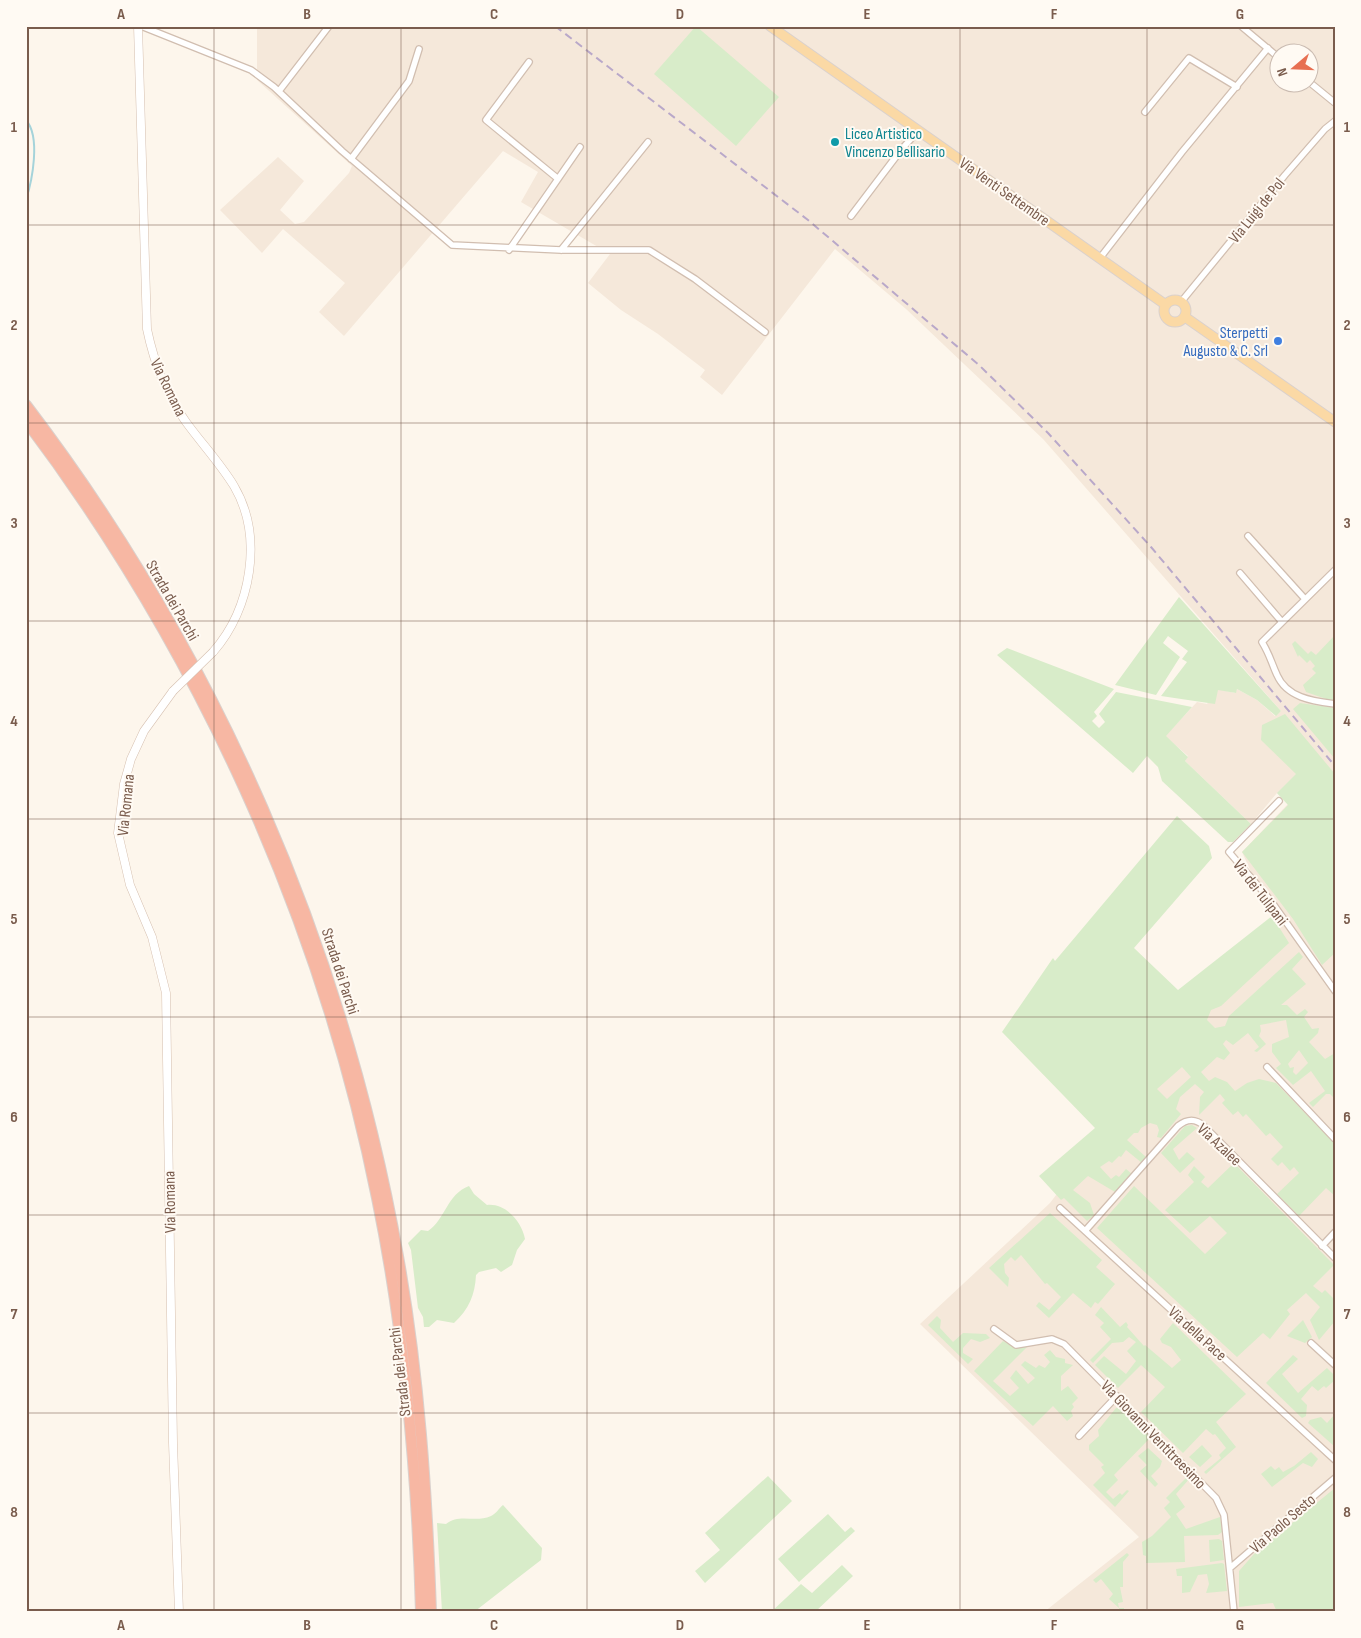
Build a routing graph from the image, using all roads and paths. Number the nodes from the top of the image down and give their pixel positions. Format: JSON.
{"nodes":[{"id":1,"x":140,"y":26,"type":"edge"},
{"id":2,"x":329,"y":26,"type":"edge"},
{"id":3,"x":770,"y":26,"type":"edge"},
{"id":4,"x":1241,"y":26,"type":"edge"},
{"id":5,"x":1268,"y":48,"type":"joint"},
{"id":6,"x":419,"y":49,"type":"dead end"},
{"id":7,"x":529,"y":62,"type":"dead end"},
{"id":8,"x":1237,"y":87,"type":"junction"},
{"id":9,"x":1318,"y":89,"type":"edge"},
{"id":10,"x":279,"y":92,"type":"junction"},
{"id":11,"x":1335,"y":103,"type":"edge"},
{"id":12,"x":1145,"y":112,"type":"dead end"},
{"id":13,"x":1335,"y":121,"type":"edge"},
{"id":14,"x":918,"y":131,"type":"junction"},
{"id":15,"x":648,"y":142,"type":"dead end"},
{"id":16,"x":580,"y":147,"type":"dead end"},
{"id":17,"x":351,"y":160,"type":"junction"},
{"id":18,"x":557,"y":178,"type":"junction"},
{"id":19,"x":851,"y":216,"type":"dead end"},
{"id":20,"x":510,"y":250,"type":"junction"},
{"id":21,"x":561,"y":250,"type":"junction"},
{"id":22,"x":1100,"y":258,"type":"junction"},
{"id":23,"x":1181,"y":302,"type":"junction"},
{"id":24,"x":1166,"y":304,"type":"junction"},
{"id":25,"x":1184,"y":317,"type":"junction"},
{"id":26,"x":765,"y":332,"type":"dead end"},
{"id":27,"x":26,"y":405,"type":"edge"},
{"id":28,"x":26,"y":421,"type":"edge"},
{"id":29,"x":1335,"y":422,"type":"edge"},
{"id":30,"x":1248,"y":536,"type":"dead end"},
{"id":31,"x":1335,"y":570,"type":"edge"},
{"id":32,"x":1240,"y":573,"type":"dead end"},
{"id":33,"x":1305,"y":599,"type":"junction"},
{"id":34,"x":1282,"y":622,"type":"junction"},
{"id":35,"x":1335,"y":704,"type":"edge"},
{"id":36,"x":1279,"y":800,"type":"dead end"},
{"id":37,"x":1335,"y":991,"type":"edge"},
{"id":38,"x":1267,"y":1067,"type":"dead end"},
{"id":39,"x":1335,"y":1139,"type":"edge"},
{"id":40,"x":1060,"y":1208,"type":"dead end"},
{"id":41,"x":1085,"y":1230,"type":"junction"},
{"id":42,"x":1335,"y":1232,"type":"edge"},
{"id":43,"x":1322,"y":1246,"type":"junction"},
{"id":44,"x":1335,"y":1258,"type":"edge"},
{"id":45,"x":994,"y":1329,"type":"dead end"},
{"id":46,"x":1311,"y":1343,"type":"dead end"},
{"id":47,"x":1335,"y":1365,"type":"edge"},
{"id":48,"x":1117,"y":1396,"type":"junction"},
{"id":49,"x":1079,"y":1436,"type":"dead end"},
{"id":50,"x":1335,"y":1460,"type":"edge"},
{"id":51,"x":1335,"y":1478,"type":"edge"},
{"id":52,"x":1230,"y":1568,"type":"junction"},
{"id":53,"x":180,"y":1612,"type":"edge"},
{"id":54,"x":421,"y":1612,"type":"edge"},
{"id":55,"x":431,"y":1612,"type":"edge"},
{"id":56,"x":1234,"y":1612,"type":"edge"}],
"edges":[{"from":1,"to":10,"type":"street"},
{"from":1,"to":53,"type":"main road","name":"Via Romana","bridge":true},
{"from":2,"to":10,"type":"street"},
{"from":3,"to":14,"type":"main road","name":"Via Venti Settembre"},
{"from":4,"to":5,"type":"street"},
{"from":5,"to":8,"type":"street"},
{"from":6,"to":17,"type":"street"},
{"from":7,"to":18,"type":"street"},
{"from":8,"to":12,"type":"street"},
{"from":8,"to":22,"type":"street"},
{"from":9,"to":11,"type":"street"},
{"from":10,"to":17,"type":"street"},
{"from":13,"to":23,"type":"street","name":"Via Luigi de Pol"},
{"from":14,"to":19,"type":"street"},
{"from":14,"to":22,"type":"main road","name":"Via Venti Settembre"},
{"from":15,"to":21,"type":"street"},
{"from":16,"to":18,"type":"street"},
{"from":17,"to":20,"type":"street"},
{"from":18,"to":20,"type":"street"},
{"from":20,"to":21,"type":"street"},
{"from":21,"to":26,"type":"street"},
{"from":22,"to":24,"type":"main road","name":"Via Venti Settembre"},
{"from":23,"to":24,"type":"main road"},
{"from":23,"to":25,"type":"main road"},
{"from":24,"to":25,"type":"main road"},
{"from":25,"to":29,"type":"main road"},
{"from":27,"to":55,"type":"highway","name":"Strada dei Parchi"},
{"from":28,"to":54,"type":"highway","name":"Strada dei Parchi"},
{"from":30,"to":33,"type":"street"},
{"from":31,"to":33,"type":"street"},
{"from":32,"to":34,"type":"street"},
{"from":33,"to":34,"type":"street"},
{"from":34,"to":35,"type":"street"},
{"from":36,"to":37,"type":"street","name":"Via dei Tulipani"},
{"from":38,"to":39,"type":"street"},
{"from":40,"to":41,"type":"street","name":"Via della Pace"},
{"from":41,"to":43,"type":"street","name":"Via Azalee"},
{"from":41,"to":50,"type":"street","name":"Via della Pace"},
{"from":42,"to":43,"type":"street"},
{"from":43,"to":44,"type":"street","name":"Via Azalee"},
{"from":45,"to":48,"type":"street","name":"Via Giovanni Ventitreesimo"},
{"from":46,"to":47,"type":"street"},
{"from":48,"to":49,"type":"street"},
{"from":48,"to":52,"type":"street","name":"Via Giovanni Ventitreesimo"},
{"from":51,"to":52,"type":"street","name":"Via Paolo Sesto"},
{"from":52,"to":56,"type":"street","name":"Via Giovanni Ventitreesimo"}]}
